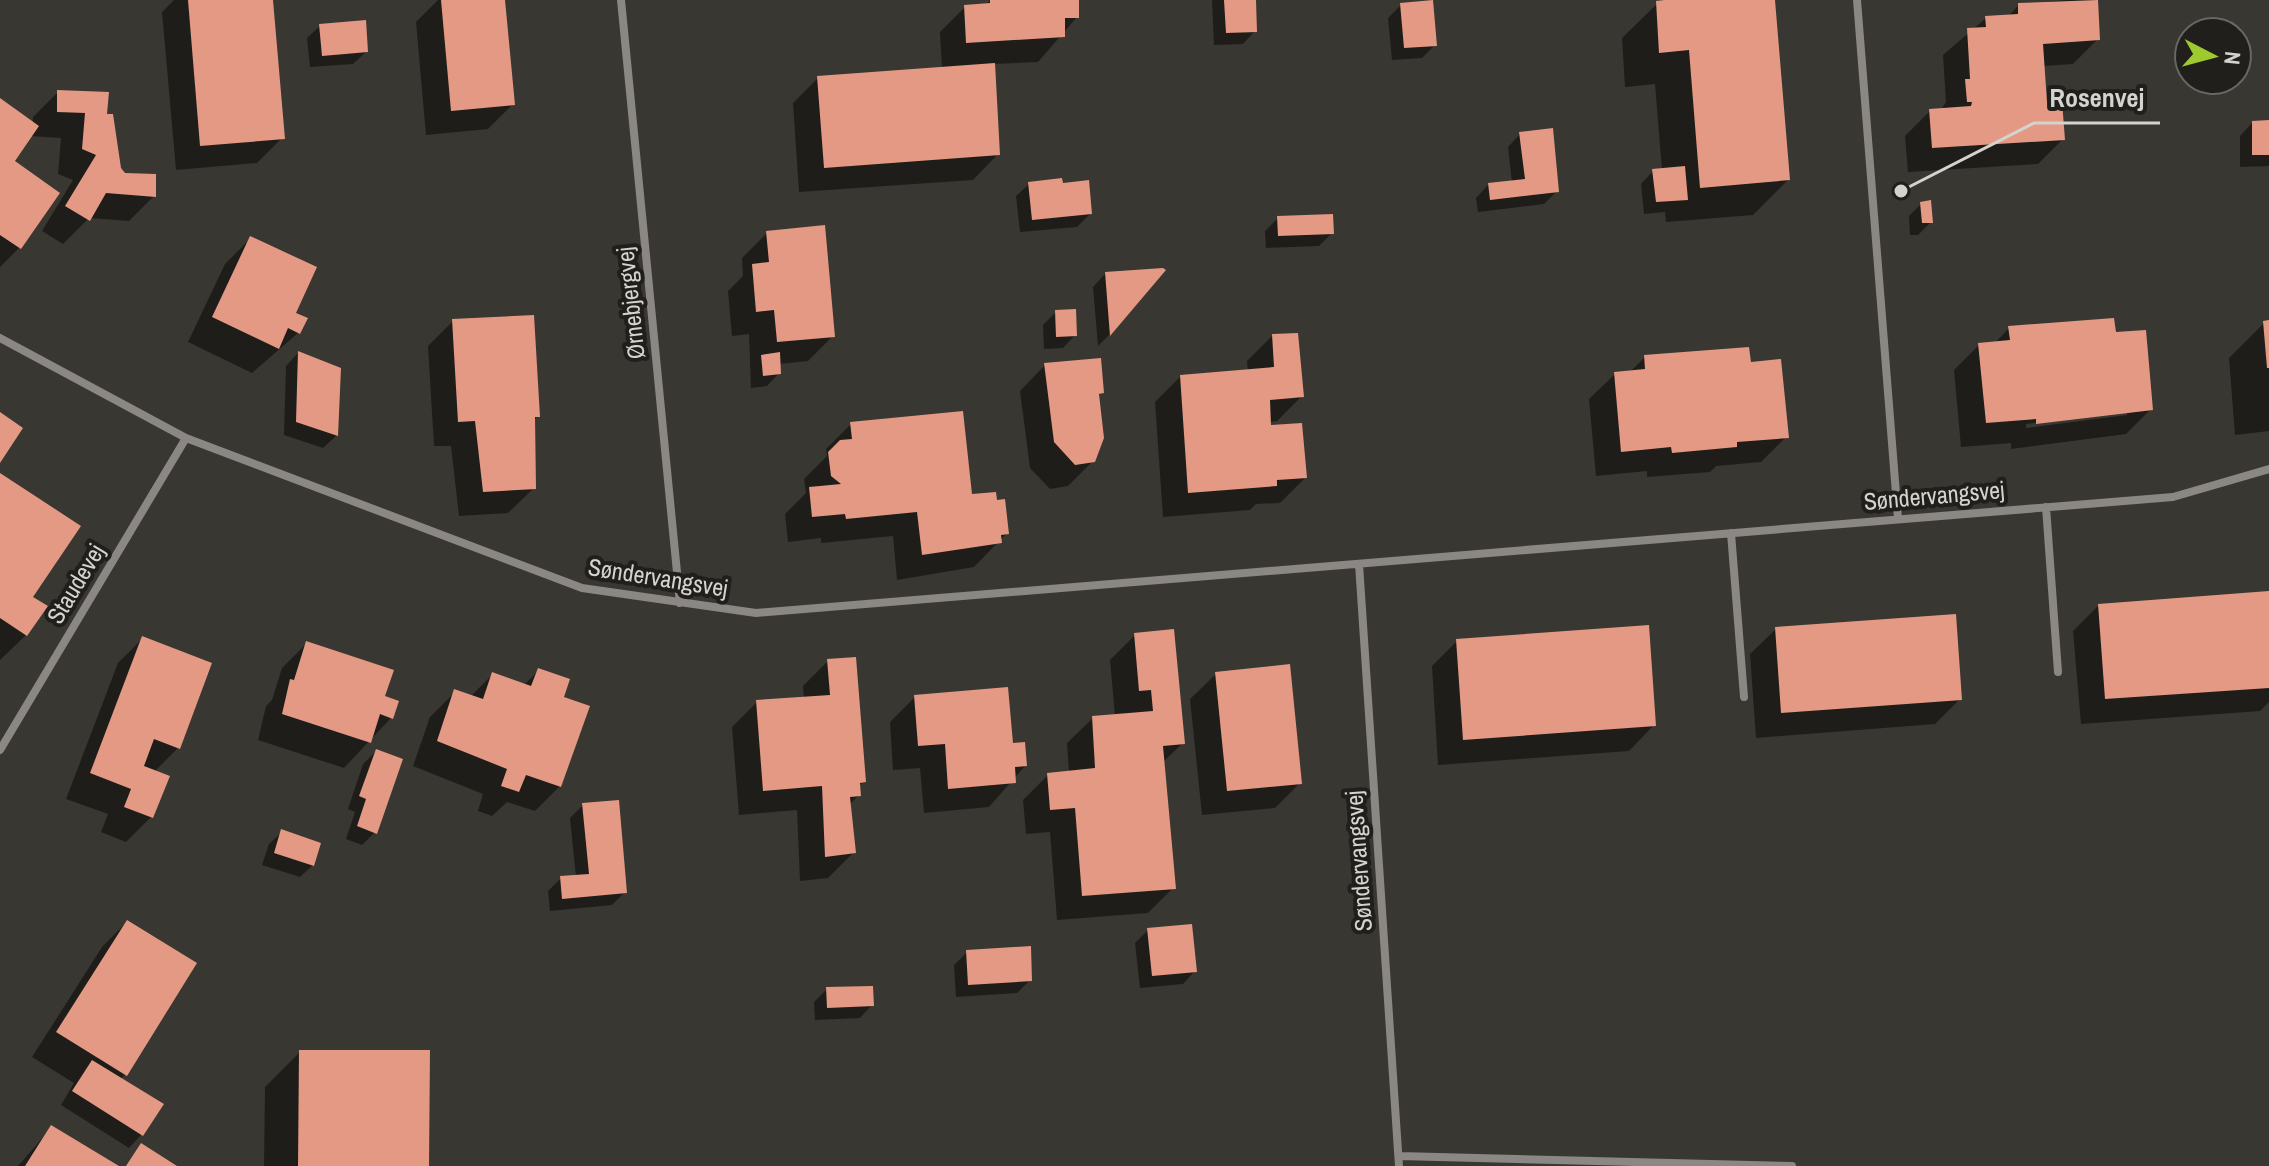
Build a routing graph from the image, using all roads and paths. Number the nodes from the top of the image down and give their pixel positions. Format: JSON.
{"nodes":[{"id":1,"x":621,"y":0,"type":"edge"},
{"id":2,"x":1857,"y":0,"type":"edge"},
{"id":3,"x":0,"y":338,"type":"edge"},
{"id":4,"x":186,"y":438,"type":"junction"},
{"id":5,"x":2269,"y":469,"type":"edge"},
{"id":6,"x":2046,"y":507,"type":"junction"},
{"id":7,"x":1898,"y":519,"type":"junction"},
{"id":8,"x":1731,"y":533,"type":"junction"},
{"id":9,"x":1359,"y":564,"type":"junction"},
{"id":10,"x":680,"y":603,"type":"junction"},
{"id":11,"x":2058,"y":672,"type":"dead end"},
{"id":12,"x":1744,"y":697,"type":"dead end"},
{"id":13,"x":0,"y":750,"type":"edge"},
{"id":14,"x":1399,"y":1156,"type":"junction"},
{"id":15,"x":1399,"y":1166,"type":"edge"},
{"id":16,"x":1792,"y":1166,"type":"edge"}],
"edges":[{"from":1,"to":10,"type":"street","name":"Ørnebjergvej"},
{"from":2,"to":7,"type":"street"},
{"from":3,"to":4,"type":"street","name":"Søndervangsvej"},
{"from":4,"to":10,"type":"street","name":"Søndervangsvej"},
{"from":4,"to":13,"type":"street","name":"Staudevej"},
{"from":5,"to":6,"type":"street","name":"Søndervangsvej"},
{"from":6,"to":7,"type":"street","name":"Søndervangsvej"},
{"from":6,"to":11,"type":"street"},
{"from":7,"to":8,"type":"street","name":"Søndervangsvej"},
{"from":8,"to":9,"type":"street","name":"Søndervangsvej"},
{"from":8,"to":12,"type":"street"},
{"from":9,"to":10,"type":"street","name":"Søndervangsvej"},
{"from":9,"to":14,"type":"street","name":"Søndervangsvej"},
{"from":14,"to":15,"type":"street","name":"Søndervangsvej"},
{"from":14,"to":16,"type":"street"}]}
